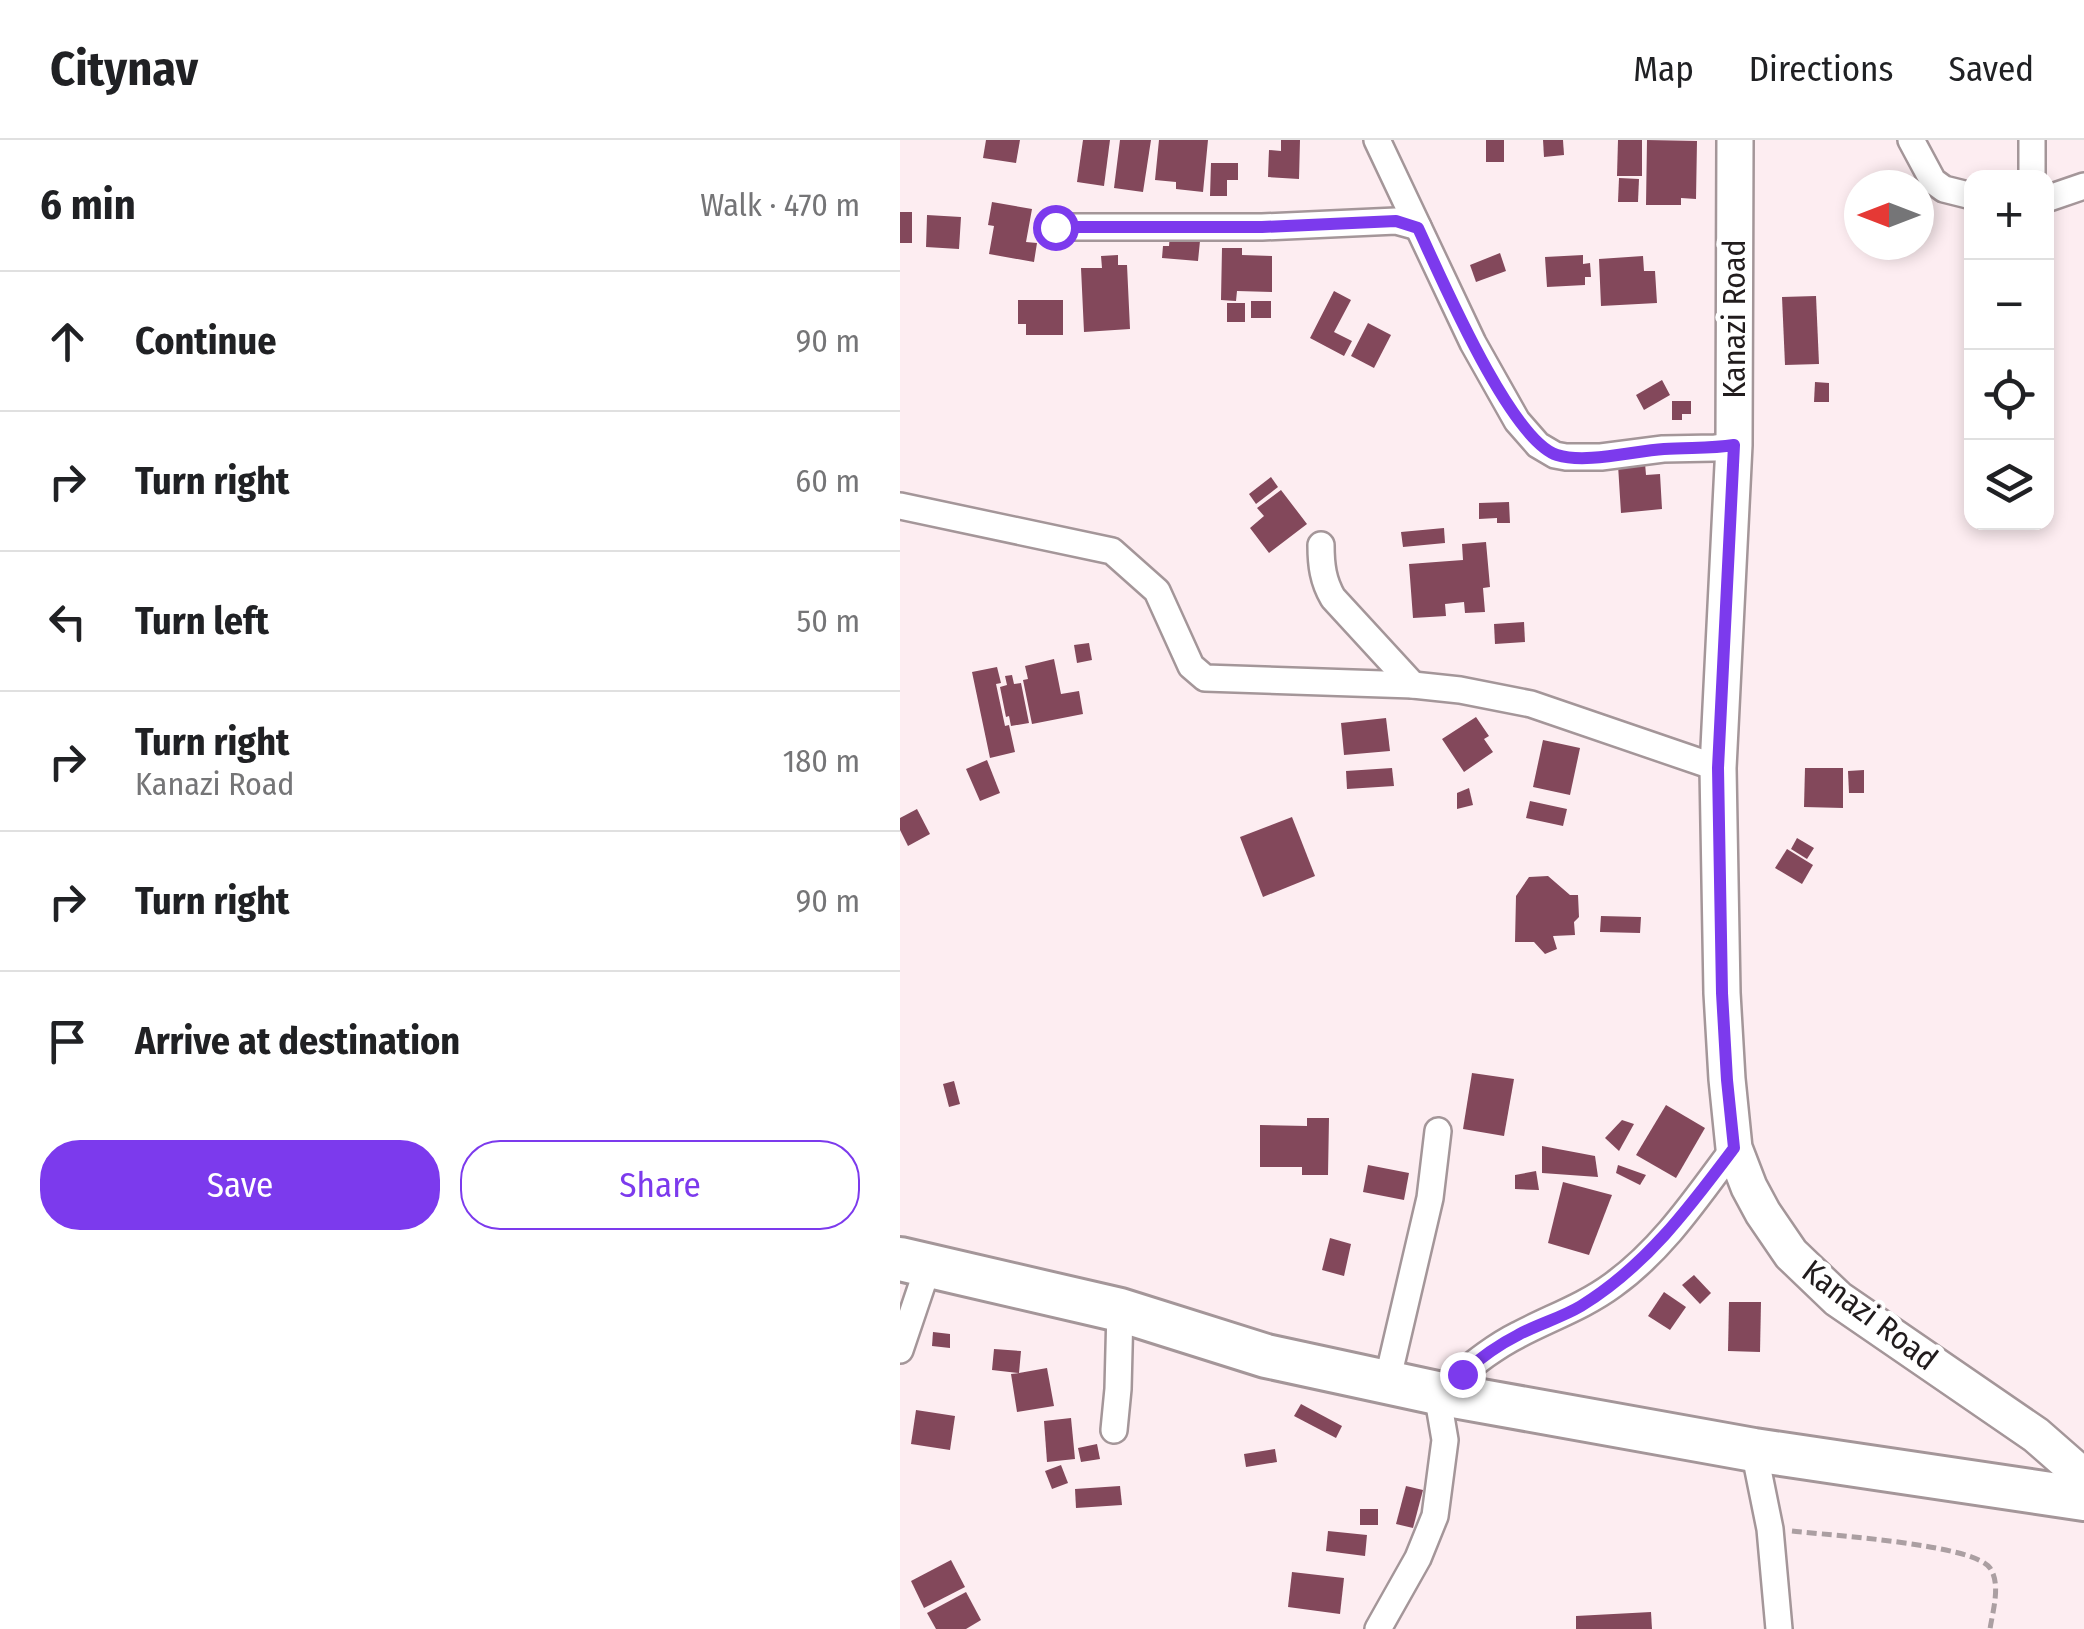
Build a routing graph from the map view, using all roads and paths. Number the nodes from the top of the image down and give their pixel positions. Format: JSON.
{"nodes":[{"id":1,"x":1377,"y":140,"type":"edge"},
{"id":2,"x":1735,"y":140,"type":"edge"},
{"id":3,"x":1911,"y":140,"type":"edge"},
{"id":4,"x":2032,"y":140,"type":"edge"},
{"id":5,"x":2032,"y":170,"type":"edge"},
{"id":6,"x":2084,"y":186,"type":"edge"},
{"id":7,"x":1964,"y":194,"type":"edge"},
{"id":8,"x":2054,"y":196,"type":"edge"},
{"id":9,"x":1055,"y":227,"type":"dead end"},
{"id":10,"x":1418,"y":228,"type":"junction"},
{"id":11,"x":1734,"y":445,"type":"junction"},
{"id":12,"x":900,"y":506,"type":"edge"},
{"id":13,"x":1321,"y":546,"type":"dead end"},
{"id":14,"x":1413,"y":685,"type":"junction"},
{"id":15,"x":1718,"y":768,"type":"junction"},
{"id":16,"x":1438,"y":1131,"type":"dead end"},
{"id":17,"x":1734,"y":1148,"type":"junction"},
{"id":18,"x":914,"y":1263,"type":"edge"},
{"id":19,"x":1120,"y":1310,"type":"junction"},
{"id":20,"x":900,"y":1350,"type":"edge"},
{"id":21,"x":1387,"y":1382,"type":"junction"},
{"id":22,"x":1437,"y":1393,"type":"junction"},
{"id":23,"x":1114,"y":1430,"type":"dead end"},
{"id":24,"x":1754,"y":1450,"type":"junction"},
{"id":25,"x":2084,"y":1477,"type":"edge"},
{"id":26,"x":2084,"y":1499,"type":"edge"},
{"id":27,"x":1770,"y":1529,"type":"junction"},
{"id":28,"x":1378,"y":1629,"type":"edge"},
{"id":29,"x":1779,"y":1629,"type":"edge"},
{"id":30,"x":1990,"y":1629,"type":"edge"}],
"edges":[{"from":1,"to":10,"type":"street"},
{"from":2,"to":11,"type":"main road","name":"Kanazi Road"},
{"from":3,"to":7,"type":"street"},
{"from":4,"to":5,"type":"street"},
{"from":6,"to":8,"type":"street"},
{"from":9,"to":10,"type":"street"},
{"from":10,"to":11,"type":"street"},
{"from":11,"to":15,"type":"main road","name":"Kanazi Road"},
{"from":12,"to":14,"type":"street"},
{"from":13,"to":14,"type":"street"},
{"from":14,"to":15,"type":"street"},
{"from":15,"to":17,"type":"main road","name":"Kanazi Road"},
{"from":16,"to":21,"type":"street"},
{"from":17,"to":22,"type":"street"},
{"from":17,"to":25,"type":"main road","name":"Kanazi Road"},
{"from":18,"to":19,"type":"highway"},
{"from":18,"to":20,"type":"street"},
{"from":19,"to":21,"type":"highway"},
{"from":19,"to":23,"type":"street"},
{"from":21,"to":22,"type":"highway"},
{"from":22,"to":24,"type":"highway"},
{"from":22,"to":28,"type":"street"},
{"from":24,"to":26,"type":"highway"},
{"from":24,"to":27,"type":"street"},
{"from":27,"to":29,"type":"street"},
{"from":27,"to":30,"type":"path"}]}
